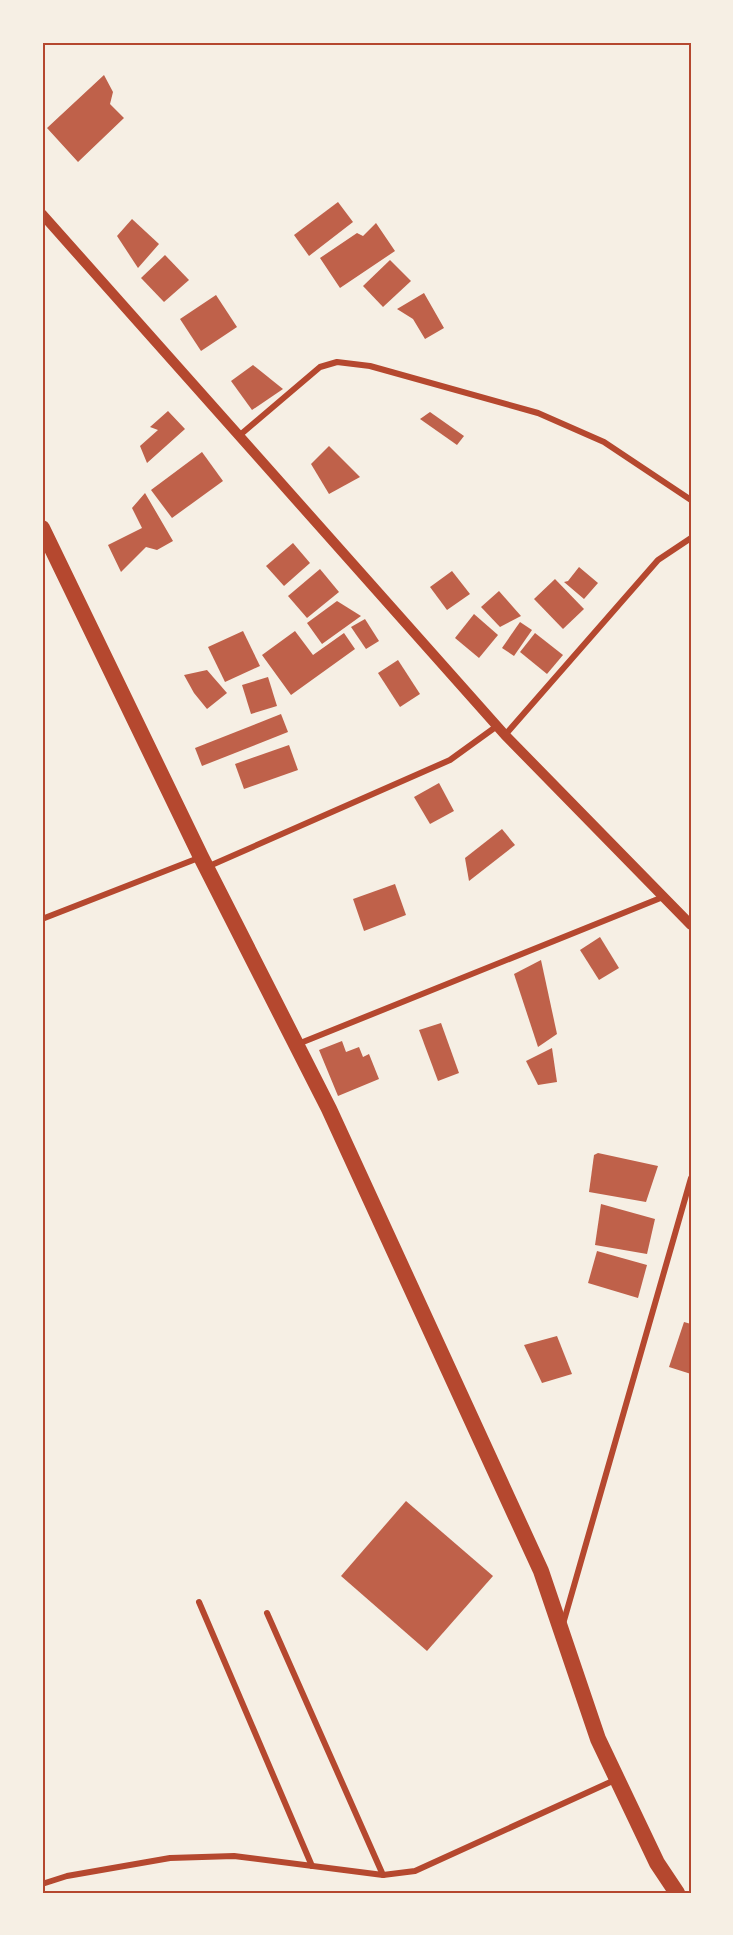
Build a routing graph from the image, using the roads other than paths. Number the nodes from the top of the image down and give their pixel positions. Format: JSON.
{"nodes":[{"id":1,"x":42,"y":214,"type":"edge"},
{"id":2,"x":240,"y":435,"type":"junction"},
{"id":3,"x":691,"y":500,"type":"edge"},
{"id":4,"x":42,"y":528,"type":"edge"},
{"id":5,"x":691,"y":538,"type":"edge"},
{"id":6,"x":501,"y":730,"type":"junction"},
{"id":7,"x":204,"y":862,"type":"junction"},
{"id":8,"x":663,"y":897,"type":"junction"},
{"id":9,"x":42,"y":919,"type":"edge"},
{"id":10,"x":691,"y":925,"type":"edge"},
{"id":11,"x":297,"y":1044,"type":"junction"},
{"id":12,"x":691,"y":1178,"type":"edge"},
{"id":13,"x":199,"y":1602,"type":"dead end"},
{"id":14,"x":267,"y":1613,"type":"dead end"},
{"id":15,"x":561,"y":1630,"type":"junction"},
{"id":16,"x":617,"y":1779,"type":"junction"},
{"id":17,"x":312,"y":1866,"type":"junction"},
{"id":18,"x":383,"y":1875,"type":"junction"},
{"id":19,"x":42,"y":1884,"type":"edge"},
{"id":20,"x":677,"y":1893,"type":"edge"}],
"edges":[{"from":1,"to":2,"type":"street"},
{"from":2,"to":3,"type":"street"},
{"from":2,"to":6,"type":"street"},
{"from":4,"to":7,"type":"highway"},
{"from":5,"to":6,"type":"street"},
{"from":6,"to":7,"type":"street"},
{"from":6,"to":8,"type":"street"},
{"from":7,"to":9,"type":"street"},
{"from":7,"to":11,"type":"highway"},
{"from":8,"to":10,"type":"street"},
{"from":8,"to":11,"type":"street"},
{"from":11,"to":15,"type":"highway"},
{"from":12,"to":15,"type":"street"},
{"from":13,"to":17,"type":"street"},
{"from":14,"to":18,"type":"street"},
{"from":15,"to":16,"type":"highway"},
{"from":16,"to":18,"type":"street"},
{"from":16,"to":20,"type":"highway"},
{"from":17,"to":18,"type":"street"},
{"from":17,"to":19,"type":"street"}]}
